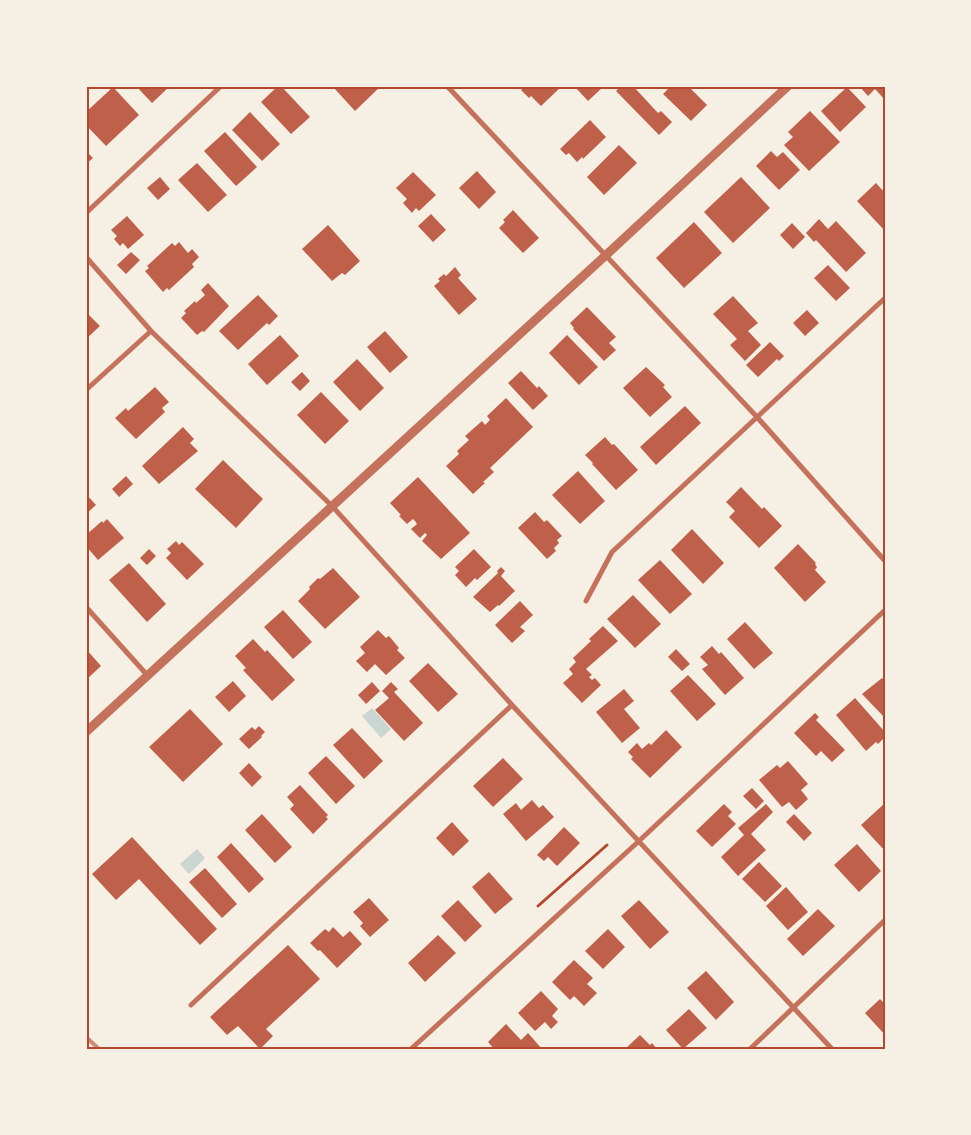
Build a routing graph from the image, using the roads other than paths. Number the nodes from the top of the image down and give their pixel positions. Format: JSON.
{"nodes":[{"id":1,"x":221,"y":86,"type":"edge"},
{"id":2,"x":447,"y":86,"type":"edge"},
{"id":3,"x":788,"y":86,"type":"edge"},
{"id":4,"x":86,"y":213,"type":"edge"},
{"id":5,"x":605,"y":256,"type":"junction"},
{"id":6,"x":86,"y":257,"type":"edge"},
{"id":7,"x":885,"y":298,"type":"edge"},
{"id":8,"x":151,"y":331,"type":"junction"},
{"id":9,"x":86,"y":390,"type":"edge"},
{"id":10,"x":757,"y":417,"type":"junction"},
{"id":11,"x":332,"y":506,"type":"junction"},
{"id":12,"x":885,"y":561,"type":"edge"},
{"id":13,"x":586,"y":601,"type":"dead end"},
{"id":14,"x":86,"y":607,"type":"edge"},
{"id":15,"x":885,"y":610,"type":"edge"},
{"id":16,"x":148,"y":676,"type":"junction"},
{"id":17,"x":512,"y":705,"type":"junction"},
{"id":18,"x":86,"y":732,"type":"edge"},
{"id":19,"x":639,"y":841,"type":"junction"},
{"id":20,"x":885,"y":920,"type":"edge"},
{"id":21,"x":191,"y":1005,"type":"dead end"},
{"id":22,"x":794,"y":1008,"type":"junction"},
{"id":23,"x":411,"y":1049,"type":"edge"},
{"id":24,"x":750,"y":1049,"type":"edge"},
{"id":25,"x":832,"y":1049,"type":"edge"}],
"edges":[{"from":1,"to":4,"type":"street"},
{"from":2,"to":5,"type":"street"},
{"from":3,"to":5,"type":"street"},
{"from":5,"to":10,"type":"street"},
{"from":5,"to":11,"type":"street"},
{"from":6,"to":8,"type":"street"},
{"from":7,"to":10,"type":"street"},
{"from":8,"to":9,"type":"street"},
{"from":8,"to":11,"type":"street"},
{"from":10,"to":12,"type":"street"},
{"from":10,"to":13,"type":"street"},
{"from":11,"to":16,"type":"street"},
{"from":11,"to":17,"type":"street"},
{"from":14,"to":16,"type":"street"},
{"from":15,"to":19,"type":"street"},
{"from":16,"to":18,"type":"street"},
{"from":17,"to":19,"type":"street"},
{"from":17,"to":21,"type":"street"},
{"from":19,"to":22,"type":"street"},
{"from":19,"to":23,"type":"street"},
{"from":20,"to":22,"type":"street"},
{"from":22,"to":24,"type":"street"},
{"from":22,"to":25,"type":"street"}]}
